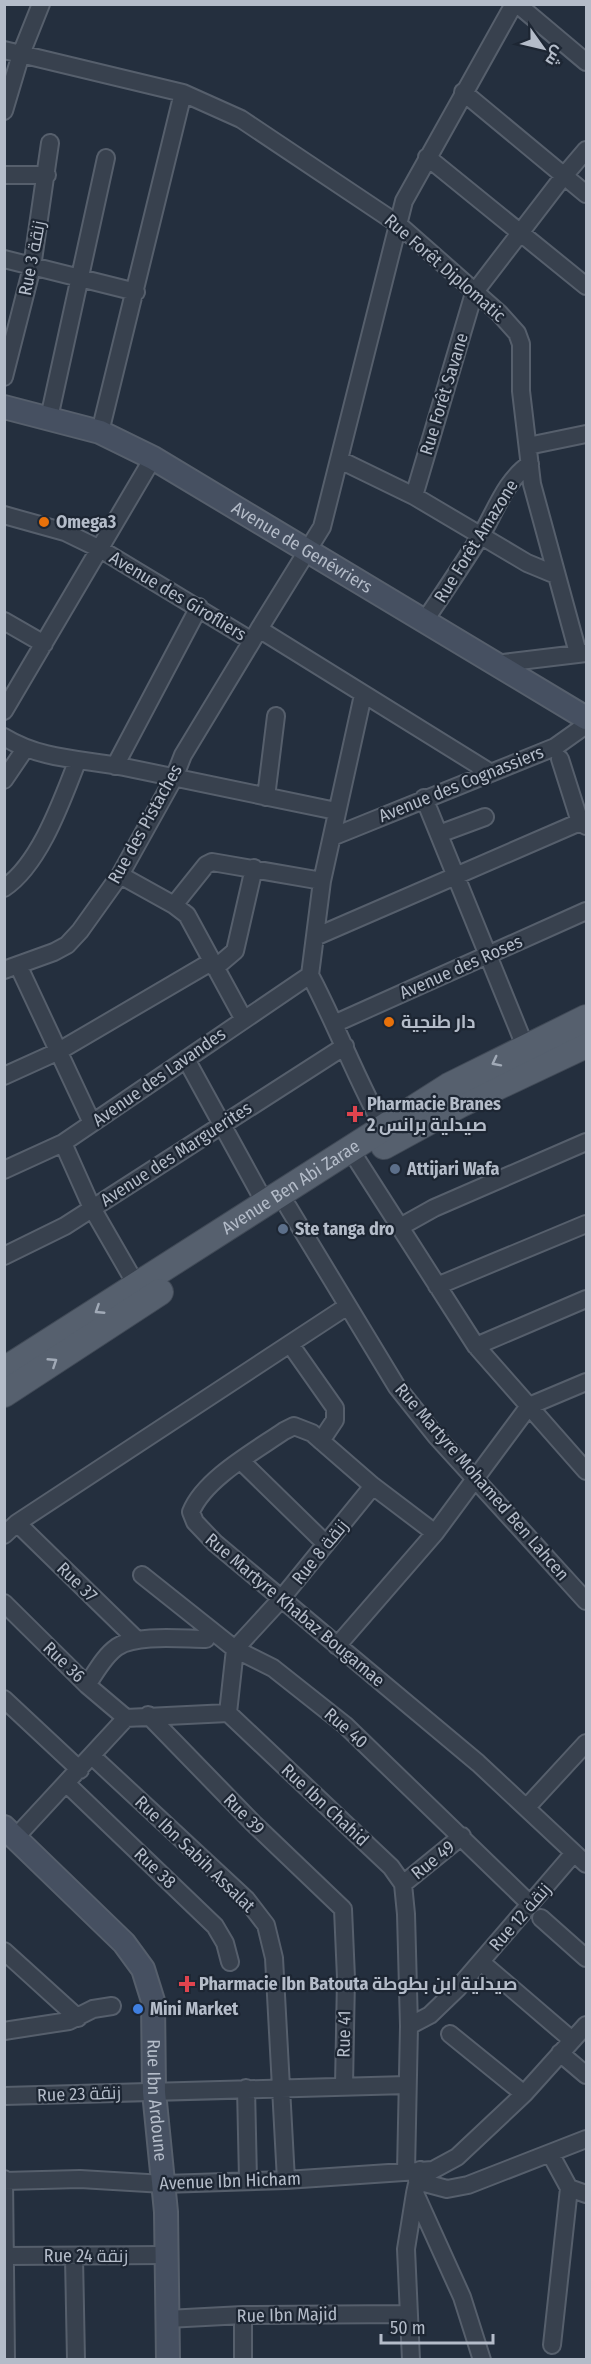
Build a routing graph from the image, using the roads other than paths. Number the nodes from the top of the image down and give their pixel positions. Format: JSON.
{"nodes":[{"id":1,"x":41,"y":4,"type":"edge"},
{"id":2,"x":515,"y":4,"type":"edge"},
{"id":3,"x":4,"y":50,"type":"edge"},
{"id":4,"x":21,"y":54,"type":"junction"},
{"id":5,"x":586,"y":62,"type":"edge"},
{"id":6,"x":183,"y":93,"type":"junction"},
{"id":7,"x":464,"y":93,"type":"junction"},
{"id":8,"x":4,"y":111,"type":"edge"},
{"id":9,"x":50,"y":143,"type":"dead end"},
{"id":10,"x":586,"y":150,"type":"edge"},
{"id":11,"x":427,"y":157,"type":"junction"},
{"id":12,"x":106,"y":158,"type":"dead end"},
{"id":13,"x":4,"y":175,"type":"edge"},
{"id":14,"x":47,"y":175,"type":"junction"},
{"id":15,"x":563,"y":177,"type":"junction"},
{"id":16,"x":586,"y":194,"type":"edge"},
{"id":17,"x":398,"y":224,"type":"junction"},
{"id":18,"x":521,"y":233,"type":"junction"},
{"id":19,"x":4,"y":259,"type":"edge"},
{"id":20,"x":32,"y":267,"type":"junction"},
{"id":21,"x":81,"y":280,"type":"junction"},
{"id":22,"x":586,"y":286,"type":"edge"},
{"id":23,"x":136,"y":292,"type":"junction"},
{"id":24,"x":474,"y":293,"type":"junction"},
{"id":25,"x":4,"y":376,"type":"edge"},
{"id":26,"x":4,"y":407,"type":"edge"},
{"id":27,"x":49,"y":418,"type":"junction"},
{"id":28,"x":100,"y":432,"type":"junction"},
{"id":29,"x":586,"y":434,"type":"edge"},
{"id":30,"x":528,"y":446,"type":"junction"},
{"id":31,"x":153,"y":458,"type":"junction"},
{"id":32,"x":340,"y":460,"type":"junction"},
{"id":33,"x":530,"y":464,"type":"junction"},
{"id":34,"x":414,"y":496,"type":"junction"},
{"id":35,"x":4,"y":515,"type":"edge"},
{"id":36,"x":480,"y":537,"type":"junction"},
{"id":37,"x":100,"y":549,"type":"junction"},
{"id":38,"x":307,"y":550,"type":"junction"},
{"id":39,"x":556,"y":574,"type":"junction"},
{"id":40,"x":199,"y":607,"type":"junction"},
{"id":41,"x":425,"y":620,"type":"junction"},
{"id":42,"x":4,"y":621,"type":"edge"},
{"id":43,"x":256,"y":635,"type":"junction"},
{"id":44,"x":44,"y":644,"type":"junction"},
{"id":45,"x":582,"y":653,"type":"edge"},
{"id":46,"x":495,"y":664,"type":"junction"},
{"id":47,"x":363,"y":695,"type":"junction"},
{"id":48,"x":4,"y":711,"type":"edge"},
{"id":49,"x":276,"y":716,"type":"dead end"},
{"id":50,"x":586,"y":718,"type":"edge"},
{"id":51,"x":586,"y":725,"type":"edge"},
{"id":52,"x":4,"y":737,"type":"edge"},
{"id":53,"x":25,"y":749,"type":"junction"},
{"id":54,"x":560,"y":759,"type":"dead end"},
{"id":55,"x":77,"y":762,"type":"junction"},
{"id":56,"x":115,"y":766,"type":"junction"},
{"id":57,"x":490,"y":774,"type":"junction"},
{"id":58,"x":174,"y":778,"type":"junction"},
{"id":59,"x":4,"y":780,"type":"edge"},
{"id":60,"x":266,"y":797,"type":"junction"},
{"id":61,"x":424,"y":798,"type":"junction"},
{"id":62,"x":336,"y":811,"type":"junction"},
{"id":63,"x":485,"y":817,"type":"dead end"},
{"id":64,"x":583,"y":824,"type":"edge"},
{"id":65,"x":439,"y":834,"type":"junction"},
{"id":66,"x":332,"y":837,"type":"junction"},
{"id":67,"x":254,"y":868,"type":"junction"},
{"id":68,"x":120,"y":875,"type":"junction"},
{"id":69,"x":455,"y":876,"type":"junction"},
{"id":70,"x":322,"y":881,"type":"junction"},
{"id":71,"x":4,"y":888,"type":"edge"},
{"id":72,"x":174,"y":905,"type":"junction"},
{"id":73,"x":586,"y":911,"type":"edge"},
{"id":74,"x":315,"y":937,"type":"junction"},
{"id":75,"x":487,"y":955,"type":"junction"},
{"id":76,"x":213,"y":965,"type":"junction"},
{"id":77,"x":11,"y":968,"type":"edge"},
{"id":78,"x":310,"y":975,"type":"junction"},
{"id":79,"x":243,"y":1018,"type":"junction"},
{"id":80,"x":586,"y":1018,"type":"edge"},
{"id":81,"x":336,"y":1023,"type":"junction"},
{"id":82,"x":586,"y":1045,"type":"edge"},
{"id":83,"x":345,"y":1046,"type":"junction"},
{"id":84,"x":58,"y":1051,"type":"junction"},
{"id":85,"x":530,"y":1057,"type":"junction"},
{"id":86,"x":186,"y":1059,"type":"junction"},
{"id":87,"x":4,"y":1076,"type":"edge"},
{"id":88,"x":92,"y":1124,"type":"junction"},
{"id":89,"x":220,"y":1124,"type":"junction"},
{"id":90,"x":387,"y":1135,"type":"junction"},
{"id":91,"x":586,"y":1142,"type":"edge"},
{"id":92,"x":63,"y":1143,"type":"junction"},
{"id":93,"x":356,"y":1155,"type":"junction"},
{"id":94,"x":4,"y":1170,"type":"edge"},
{"id":95,"x":276,"y":1205,"type":"junction"},
{"id":96,"x":92,"y":1208,"type":"junction"},
{"id":97,"x":586,"y":1224,"type":"edge"},
{"id":98,"x":400,"y":1227,"type":"junction"},
{"id":99,"x":4,"y":1256,"type":"edge"},
{"id":100,"x":137,"y":1286,"type":"junction"},
{"id":101,"x":437,"y":1286,"type":"junction"},
{"id":102,"x":586,"y":1299,"type":"edge"},
{"id":103,"x":346,"y":1307,"type":"junction"},
{"id":104,"x":290,"y":1344,"type":"junction"},
{"id":105,"x":476,"y":1346,"type":"junction"},
{"id":106,"x":4,"y":1370,"type":"edge"},
{"id":107,"x":586,"y":1382,"type":"edge"},
{"id":108,"x":4,"y":1394,"type":"edge"},
{"id":109,"x":529,"y":1406,"type":"junction"},
{"id":110,"x":321,"y":1441,"type":"junction"},
{"id":111,"x":242,"y":1462,"type":"junction"},
{"id":112,"x":586,"y":1471,"type":"edge"},
{"id":113,"x":476,"y":1479,"type":"junction"},
{"id":114,"x":373,"y":1486,"type":"junction"},
{"id":115,"x":10,"y":1529,"type":"edge"},
{"id":116,"x":435,"y":1533,"type":"junction"},
{"id":117,"x":326,"y":1544,"type":"junction"},
{"id":118,"x":142,"y":1575,"type":"dead end"},
{"id":119,"x":281,"y":1599,"type":"junction"},
{"id":120,"x":586,"y":1600,"type":"edge"},
{"id":121,"x":4,"y":1603,"type":"edge"},
{"id":122,"x":206,"y":1639,"type":"dead end"},
{"id":123,"x":137,"y":1640,"type":"junction"},
{"id":124,"x":337,"y":1646,"type":"junction"},
{"id":125,"x":235,"y":1649,"type":"junction"},
{"id":126,"x":87,"y":1685,"type":"junction"},
{"id":127,"x":4,"y":1700,"type":"edge"},
{"id":128,"x":228,"y":1713,"type":"junction"},
{"id":129,"x":148,"y":1715,"type":"junction"},
{"id":130,"x":126,"y":1718,"type":"junction"},
{"id":131,"x":584,"y":1752,"type":"edge"},
{"id":132,"x":92,"y":1756,"type":"junction"},
{"id":133,"x":80,"y":1770,"type":"junction"},
{"id":134,"x":67,"y":1784,"type":"junction"},
{"id":135,"x":527,"y":1807,"type":"junction"},
{"id":136,"x":10,"y":1832,"type":"edge"},
{"id":137,"x":462,"y":1836,"type":"junction"},
{"id":138,"x":580,"y":1859,"type":"edge"},
{"id":139,"x":403,"y":1884,"type":"junction"},
{"id":140,"x":343,"y":1909,"type":"joint"},
{"id":141,"x":536,"y":1911,"type":"junction"},
{"id":142,"x":4,"y":1951,"type":"edge"},
{"id":143,"x":586,"y":1958,"type":"edge"},
{"id":144,"x":230,"y":1962,"type":"dead end"},
{"id":145,"x":481,"y":1962,"type":"junction"},
{"id":146,"x":112,"y":2006,"type":"dead end"},
{"id":147,"x":78,"y":2018,"type":"junction"},
{"id":148,"x":586,"y":2025,"type":"edge"},
{"id":149,"x":410,"y":2026,"type":"junction"},
{"id":150,"x":4,"y":2031,"type":"edge"},
{"id":151,"x":450,"y":2034,"type":"dead end"},
{"id":152,"x":572,"y":2040,"type":"junction"},
{"id":153,"x":560,"y":2053,"type":"junction"},
{"id":154,"x":586,"y":2075,"type":"edge"},
{"id":155,"x":407,"y":2085,"type":"junction"},
{"id":156,"x":344,"y":2086,"type":"junction"},
{"id":157,"x":246,"y":2088,"type":"junction"},
{"id":158,"x":282,"y":2088,"type":"junction"},
{"id":159,"x":154,"y":2092,"type":"junction"},
{"id":160,"x":524,"y":2094,"type":"junction"},
{"id":161,"x":4,"y":2096,"type":"edge"},
{"id":162,"x":586,"y":2139,"type":"edge"},
{"id":163,"x":551,"y":2155,"type":"junction"},
{"id":164,"x":414,"y":2179,"type":"junction"},
{"id":165,"x":5,"y":2180,"type":"edge"},
{"id":166,"x":248,"y":2180,"type":"junction"},
{"id":167,"x":286,"y":2180,"type":"junction"},
{"id":168,"x":164,"y":2184,"type":"junction"},
{"id":169,"x":569,"y":2188,"type":"junction"},
{"id":170,"x":586,"y":2194,"type":"edge"},
{"id":171,"x":166,"y":2255,"type":"junction"},
{"id":172,"x":5,"y":2256,"type":"edge"},
{"id":173,"x":74,"y":2257,"type":"junction"},
{"id":174,"x":5,"y":2291,"type":"edge"},
{"id":175,"x":408,"y":2314,"type":"junction"},
{"id":176,"x":243,"y":2315,"type":"junction"},
{"id":177,"x":167,"y":2319,"type":"junction"},
{"id":178,"x":552,"y":2344,"type":"dead end"},
{"id":179,"x":6,"y":2360,"type":"edge"},
{"id":180,"x":76,"y":2360,"type":"edge"},
{"id":181,"x":168,"y":2360,"type":"edge"},
{"id":182,"x":243,"y":2360,"type":"edge"},
{"id":183,"x":411,"y":2360,"type":"edge"},
{"id":184,"x":482,"y":2360,"type":"edge"}],
"edges":[{"from":1,"to":4,"type":"street"},
{"from":2,"to":5,"type":"street"},
{"from":2,"to":7,"type":"street","name":"Rue des Pistaches"},
{"from":3,"to":4,"type":"street","name":"Rue Forêt Diplomatic"},
{"from":4,"to":6,"type":"street","name":"Rue Forêt Diplomatic"},
{"from":4,"to":8,"type":"street"},
{"from":6,"to":17,"type":"street","name":"Rue Forêt Diplomatic"},
{"from":6,"to":23,"type":"street"},
{"from":7,"to":11,"type":"street","name":"Rue des Pistaches"},
{"from":7,"to":15,"type":"street"},
{"from":9,"to":14,"type":"street","name":"Rue 3 زنقة"},
{"from":10,"to":15,"type":"street","name":"Rue Forêt Savane"},
{"from":11,"to":17,"type":"street","name":"Rue des Pistaches"},
{"from":11,"to":18,"type":"street"},
{"from":12,"to":21,"type":"street"},
{"from":13,"to":14,"type":"street"},
{"from":14,"to":20,"type":"street","name":"Rue 3 زنقة"},
{"from":15,"to":16,"type":"street"},
{"from":15,"to":18,"type":"street","name":"Rue Forêt Savane"},
{"from":17,"to":24,"type":"street","name":"Rue Forêt Diplomatic"},
{"from":17,"to":32,"type":"street","name":"Rue des Pistaches"},
{"from":18,"to":22,"type":"street"},
{"from":18,"to":24,"type":"street","name":"Rue Forêt Savane"},
{"from":19,"to":20,"type":"street"},
{"from":20,"to":21,"type":"street"},
{"from":20,"to":25,"type":"street","name":"Rue 3 زنقة"},
{"from":21,"to":23,"type":"street"},
{"from":21,"to":27,"type":"street"},
{"from":23,"to":28,"type":"street"},
{"from":24,"to":30,"type":"street","name":"Rue Forêt Diplomatic"},
{"from":24,"to":34,"type":"street","name":"Rue Forêt Savane"},
{"from":26,"to":27,"type":"street","name":"Avenue de Genévriers"},
{"from":27,"to":28,"type":"street","name":"Avenue de Genévriers"},
{"from":28,"to":31,"type":"street","name":"Avenue de Genévriers"},
{"from":29,"to":30,"type":"street"},
{"from":30,"to":33,"type":"street","name":"Rue Forêt Diplomatic"},
{"from":31,"to":37,"type":"street"},
{"from":31,"to":38,"type":"street","name":"Avenue de Genévriers"},
{"from":32,"to":34,"type":"street"},
{"from":32,"to":38,"type":"street","name":"Rue des Pistaches"},
{"from":33,"to":36,"type":"street","name":"Rue Forêt Amazone"},
{"from":33,"to":39,"type":"street","name":"Rue Forêt Diplomatic"},
{"from":34,"to":36,"type":"street"},
{"from":35,"to":37,"type":"street","name":"Avenue des Girofliers"},
{"from":36,"to":39,"type":"street"},
{"from":36,"to":41,"type":"street","name":"Rue Forêt Amazone"},
{"from":37,"to":40,"type":"street","name":"Avenue des Girofliers"},
{"from":37,"to":44,"type":"street"},
{"from":38,"to":41,"type":"street","name":"Avenue de Genévriers"},
{"from":38,"to":43,"type":"street","name":"Rue des Pistaches"},
{"from":39,"to":45,"type":"street","name":"Rue Forêt Diplomatic"},
{"from":40,"to":43,"type":"street","name":"Avenue des Girofliers"},
{"from":40,"to":56,"type":"street"},
{"from":41,"to":46,"type":"street","name":"Avenue de Genévriers"},
{"from":42,"to":44,"type":"street"},
{"from":43,"to":47,"type":"street","name":"Avenue des Girofliers"},
{"from":43,"to":58,"type":"street","name":"Rue des Pistaches"},
{"from":44,"to":48,"type":"street"},
{"from":45,"to":46,"type":"street"},
{"from":46,"to":50,"type":"street","name":"Avenue de Genévriers"},
{"from":47,"to":57,"type":"street","name":"Avenue des Girofliers"},
{"from":47,"to":62,"type":"street"},
{"from":49,"to":60,"type":"street"},
{"from":51,"to":57,"type":"street","name":"Avenue des Cognassiers"},
{"from":52,"to":53,"type":"street"},
{"from":53,"to":55,"type":"street"},
{"from":53,"to":59,"type":"street"},
{"from":54,"to":64,"type":"street"},
{"from":55,"to":56,"type":"street"},
{"from":55,"to":71,"type":"street"},
{"from":56,"to":58,"type":"street"},
{"from":57,"to":61,"type":"street","name":"Avenue des Cognassiers"},
{"from":58,"to":60,"type":"street"},
{"from":58,"to":68,"type":"street","name":"Rue des Pistaches"},
{"from":60,"to":62,"type":"street"},
{"from":61,"to":65,"type":"street"},
{"from":61,"to":66,"type":"street","name":"Avenue des Cognassiers"},
{"from":62,"to":66,"type":"street"},
{"from":63,"to":65,"type":"street"},
{"from":64,"to":69,"type":"street"},
{"from":65,"to":69,"type":"street"},
{"from":66,"to":70,"type":"street"},
{"from":67,"to":70,"type":"street"},
{"from":67,"to":72,"type":"street"},
{"from":67,"to":76,"type":"street"},
{"from":68,"to":72,"type":"street"},
{"from":68,"to":77,"type":"street","name":"Rue des Pistaches"},
{"from":69,"to":74,"type":"street"},
{"from":69,"to":75,"type":"street"},
{"from":70,"to":74,"type":"street"},
{"from":72,"to":76,"type":"street"},
{"from":73,"to":75,"type":"street","name":"Avenue des Roses"},
{"from":74,"to":78,"type":"street"},
{"from":75,"to":81,"type":"street","name":"Avenue des Roses"},
{"from":75,"to":85,"type":"street"},
{"from":76,"to":79,"type":"street"},
{"from":76,"to":84,"type":"street"},
{"from":77,"to":84,"type":"street"},
{"from":78,"to":79,"type":"street","name":"Avenue des Lavandes"},
{"from":78,"to":81,"type":"street"},
{"from":79,"to":86,"type":"street","name":"Avenue des Lavandes"},
{"from":80,"to":85,"type":"main road","name":"Avenue Ben Abi Zarae"},
{"from":81,"to":83,"type":"street"},
{"from":82,"to":85,"type":"main road","name":"Avenue Ben Abi Zarae"},
{"from":83,"to":89,"type":"street","name":"Avenue des Marguerites"},
{"from":83,"to":90,"type":"street"},
{"from":84,"to":87,"type":"street"},
{"from":84,"to":88,"type":"street"},
{"from":85,"to":90,"type":"main road","name":"Avenue Ben Abi Zarae"},
{"from":86,"to":88,"type":"street","name":"Avenue des Lavandes"},
{"from":86,"to":89,"type":"street","name":"Rue Martyre Mohamed Ben Lahcen"},
{"from":88,"to":92,"type":"street","name":"Avenue des Lavandes"},
{"from":89,"to":95,"type":"street","name":"Rue Martyre Mohamed Ben Lahcen"},
{"from":89,"to":96,"type":"street","name":"Avenue des Marguerites"},
{"from":90,"to":93,"type":"main road","name":"Avenue Ben Abi Zarae"},
{"from":91,"to":98,"type":"street"},
{"from":92,"to":94,"type":"street","name":"Avenue des Lavandes"},
{"from":92,"to":96,"type":"street"},
{"from":93,"to":95,"type":"main road","name":"Avenue Ben Abi Zarae"},
{"from":93,"to":98,"type":"street"},
{"from":95,"to":100,"type":"main road","name":"Avenue Ben Abi Zarae"},
{"from":95,"to":103,"type":"street","name":"Rue Martyre Mohamed Ben Lahcen"},
{"from":108,"to":95,"type":"main road","name":"Avenue Ben Abi Zarae","one_way":true},
{"from":96,"to":99,"type":"street","name":"Avenue des Marguerites"},
{"from":96,"to":100,"type":"street"},
{"from":97,"to":101,"type":"street"},
{"from":98,"to":101,"type":"street"},
{"from":100,"to":106,"type":"main road","name":"Avenue Ben Abi Zarae","one_way":true},
{"from":101,"to":105,"type":"street"},
{"from":102,"to":105,"type":"street"},
{"from":103,"to":104,"type":"street"},
{"from":103,"to":113,"type":"street","name":"Rue Martyre Mohamed Ben Lahcen"},
{"from":104,"to":110,"type":"street"},
{"from":104,"to":115,"type":"street"},
{"from":105,"to":109,"type":"street"},
{"from":107,"to":109,"type":"street"},
{"from":109,"to":112,"type":"street"},
{"from":109,"to":113,"type":"street"},
{"from":110,"to":111,"type":"street","name":"Rue Martyre Khabaz Bougamae"},
{"from":110,"to":114,"type":"street","name":"Rue Martyre Khabaz Bougamae"},
{"from":111,"to":117,"type":"street"},
{"from":111,"to":119,"type":"street","name":"Rue Martyre Khabaz Bougamae"},
{"from":113,"to":116,"type":"street"},
{"from":113,"to":120,"type":"street","name":"Rue Martyre Mohamed Ben Lahcen"},
{"from":114,"to":116,"type":"street","name":"Rue Martyre Khabaz Bougamae"},
{"from":114,"to":117,"type":"street","name":"Rue 8 زنقة"},
{"from":115,"to":123,"type":"street","name":"Rue 37"},
{"from":116,"to":124,"type":"street"},
{"from":117,"to":119,"type":"street","name":"Rue 8 زنقة"},
{"from":118,"to":125,"type":"street","name":"Rue 40"},
{"from":119,"to":124,"type":"street","name":"Rue Martyre Khabaz Bougamae"},
{"from":119,"to":125,"type":"street","name":"Rue 8 زنقة"},
{"from":121,"to":126,"type":"street","name":"Rue 36"},
{"from":122,"to":123,"type":"street"},
{"from":123,"to":126,"type":"street"},
{"from":124,"to":135,"type":"street","name":"Rue Martyre Khabaz Bougamae"},
{"from":125,"to":128,"type":"street"},
{"from":125,"to":137,"type":"street","name":"Rue 40"},
{"from":126,"to":130,"type":"street","name":"Rue 36"},
{"from":127,"to":133,"type":"street"},
{"from":128,"to":129,"type":"street"},
{"from":128,"to":139,"type":"street","name":"Rue Ibn Chahid"},
{"from":129,"to":130,"type":"street"},
{"from":129,"to":140,"type":"street","name":"Rue 39"},
{"from":130,"to":132,"type":"street"},
{"from":131,"to":135,"type":"street"},
{"from":132,"to":133,"type":"street"},
{"from":132,"to":158,"type":"street","name":"Rue Ibn Sabih Assalat"},
{"from":133,"to":134,"type":"street"},
{"from":134,"to":136,"type":"street"},
{"from":134,"to":144,"type":"street","name":"Rue 38"},
{"from":135,"to":138,"type":"street","name":"Rue Martyre Khabaz Bougamae"},
{"from":136,"to":159,"type":"street","name":"Rue Ibn Ardoune"},
{"from":137,"to":139,"type":"street","name":"Rue 49"},
{"from":137,"to":141,"type":"street","name":"Rue 40"},
{"from":138,"to":141,"type":"street","name":"Rue 12 زنقة"},
{"from":139,"to":149,"type":"street"},
{"from":140,"to":156,"type":"street","name":"Rue 41"},
{"from":141,"to":143,"type":"street","name":"Rue 40"},
{"from":141,"to":145,"type":"street","name":"Rue 12 زنقة"},
{"from":142,"to":147,"type":"street"},
{"from":145,"to":149,"type":"street","name":"Rue 12 زنقة"},
{"from":145,"to":152,"type":"street"},
{"from":146,"to":147,"type":"street"},
{"from":147,"to":150,"type":"street"},
{"from":148,"to":152,"type":"street"},
{"from":149,"to":155,"type":"street"},
{"from":151,"to":160,"type":"street"},
{"from":152,"to":153,"type":"street"},
{"from":153,"to":154,"type":"street"},
{"from":153,"to":160,"type":"street"},
{"from":155,"to":156,"type":"street","name":"Rue 23 زنقة"},
{"from":155,"to":164,"type":"street"},
{"from":156,"to":158,"type":"street","name":"Rue 23 زنقة"},
{"from":157,"to":158,"type":"street","name":"Rue 23 زنقة"},
{"from":157,"to":159,"type":"street","name":"Rue 23 زنقة"},
{"from":157,"to":166,"type":"street"},
{"from":158,"to":167,"type":"street","name":"Rue Ibn Sabih Assalat"},
{"from":159,"to":161,"type":"street","name":"Rue 23 زنقة"},
{"from":159,"to":168,"type":"street","name":"Rue Ibn Ardoune"},
{"from":160,"to":164,"type":"street"},
{"from":162,"to":163,"type":"street"},
{"from":163,"to":164,"type":"street"},
{"from":163,"to":169,"type":"street"},
{"from":164,"to":167,"type":"street","name":"Avenue Ibn Hicham"},
{"from":164,"to":175,"type":"street"},
{"from":164,"to":184,"type":"street"},
{"from":165,"to":168,"type":"street","name":"Avenue Ibn Hicham"},
{"from":165,"to":172,"type":"street"},
{"from":166,"to":167,"type":"street","name":"Avenue Ibn Hicham"},
{"from":166,"to":168,"type":"street","name":"Avenue Ibn Hicham"},
{"from":168,"to":171,"type":"street","name":"Rue Ibn Ardoune"},
{"from":169,"to":170,"type":"street"},
{"from":169,"to":178,"type":"street"},
{"from":171,"to":173,"type":"street","name":"Rue 24 زنقة"},
{"from":171,"to":177,"type":"street","name":"Rue Ibn Ardoune"},
{"from":172,"to":173,"type":"street","name":"Rue 24 زنقة"},
{"from":172,"to":174,"type":"street"},
{"from":173,"to":180,"type":"street"},
{"from":174,"to":179,"type":"street"},
{"from":175,"to":176,"type":"street","name":"Rue Ibn Majid"},
{"from":175,"to":183,"type":"street"},
{"from":176,"to":177,"type":"street","name":"Rue Ibn Majid"},
{"from":176,"to":182,"type":"street"},
{"from":177,"to":181,"type":"street","name":"Rue Ibn Ardoune"}]}
